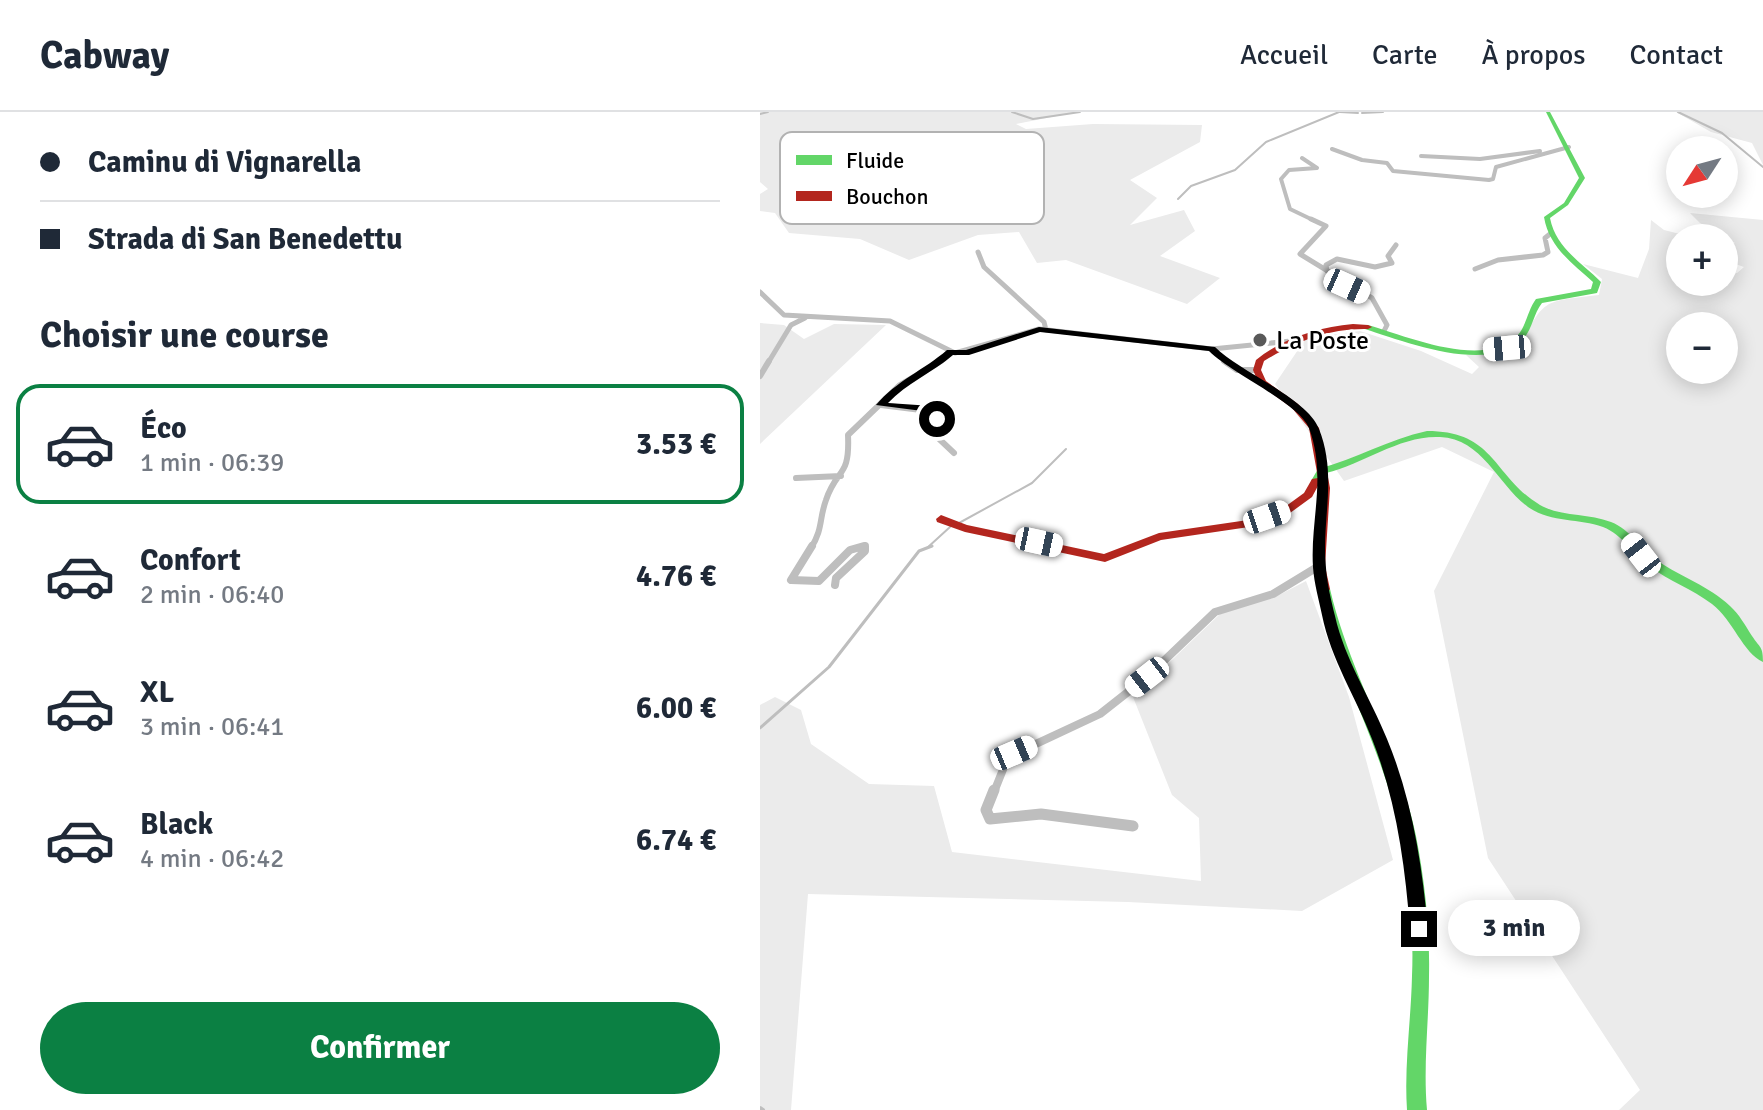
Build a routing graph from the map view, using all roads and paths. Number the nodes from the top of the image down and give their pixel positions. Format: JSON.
{"nodes":[{"id":1,"x":1548,"y":112,"type":"edge"},
{"id":2,"x":1568,"y":146,"type":"junction"},
{"id":3,"x":1332,"y":149,"type":"dead end"},
{"id":4,"x":1421,"y":156,"type":"dead end"},
{"id":5,"x":1302,"y":158,"type":"dead end"},
{"id":6,"x":1550,"y":234,"type":"junction"},
{"id":7,"x":1396,"y":245,"type":"dead end"},
{"id":8,"x":978,"y":252,"type":"dead end"},
{"id":9,"x":1475,"y":269,"type":"dead end"},
{"id":10,"x":1327,"y":272,"type":"junction"},
{"id":11,"x":761,"y":294,"type":"edge"},
{"id":12,"x":813,"y":315,"type":"junction"},
{"id":13,"x":1046,"y":330,"type":"junction"},
{"id":14,"x":1384,"y":331,"type":"junction"},
{"id":15,"x":1291,"y":341,"type":"junction"},
{"id":16,"x":1212,"y":349,"type":"junction"},
{"id":17,"x":951,"y":352,"type":"junction"},
{"id":18,"x":1251,"y":372,"type":"junction"},
{"id":19,"x":760,"y":376,"type":"edge"},
{"id":20,"x":881,"y":405,"type":"junction"},
{"id":21,"x":954,"y":453,"type":"dead end"},
{"id":22,"x":1322,"y":471,"type":"junction"},
{"id":23,"x":841,"y":476,"type":"junction"},
{"id":24,"x":796,"y":478,"type":"dead end"},
{"id":25,"x":941,"y":519,"type":"dead end"},
{"id":26,"x":1319,"y":566,"type":"junction"},
{"id":27,"x":835,"y":585,"type":"dead end"},
{"id":28,"x":1763,"y":657,"type":"edge"},
{"id":29,"x":1133,"y":826,"type":"dead end"},
{"id":30,"x":1417,"y":1110,"type":"edge"}],
"edges":[{"from":1,"to":2,"type":"street"},
{"from":2,"to":3,"type":"street"},
{"from":2,"to":4,"type":"street"},
{"from":2,"to":6,"type":"street"},
{"from":5,"to":10,"type":"street"},
{"from":6,"to":9,"type":"street"},
{"from":6,"to":14,"type":"street"},
{"from":7,"to":10,"type":"street"},
{"from":8,"to":13,"type":"street"},
{"from":10,"to":14,"type":"street"},
{"from":11,"to":12,"type":"street"},
{"from":12,"to":17,"type":"street"},
{"from":12,"to":19,"type":"street"},
{"from":13,"to":16,"type":"street"},
{"from":13,"to":17,"type":"street"},
{"from":14,"to":15,"type":"street"},
{"from":15,"to":16,"type":"street"},
{"from":15,"to":18,"type":"street"},
{"from":16,"to":18,"type":"street"},
{"from":17,"to":20,"type":"street"},
{"from":18,"to":22,"type":"street"},
{"from":20,"to":21,"type":"street"},
{"from":20,"to":23,"type":"street"},
{"from":22,"to":25,"type":"street"},
{"from":22,"to":26,"type":"street"},
{"from":22,"to":28,"type":"street"},
{"from":23,"to":24,"type":"street"},
{"from":23,"to":27,"type":"street"},
{"from":26,"to":29,"type":"street"},
{"from":26,"to":30,"type":"street"}]}
